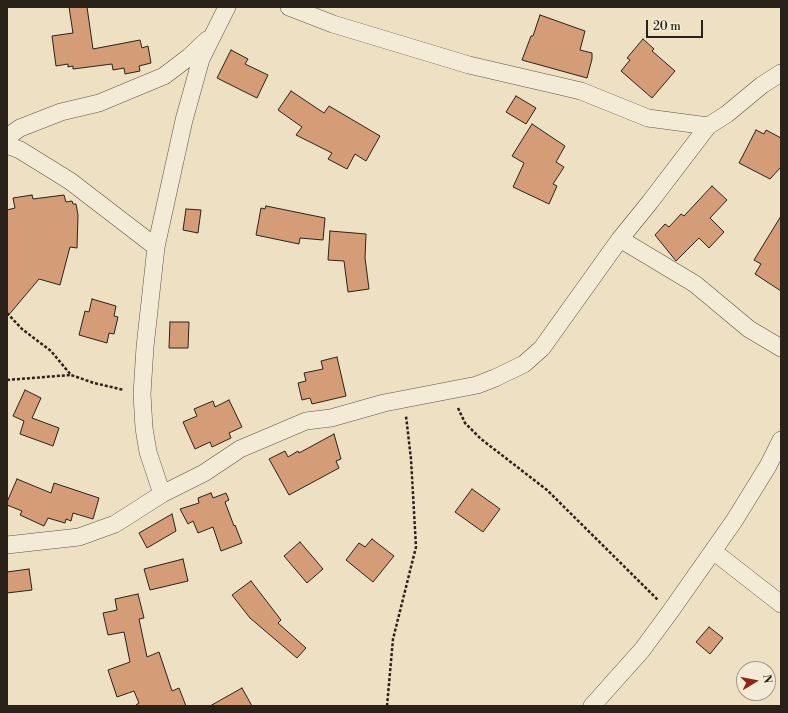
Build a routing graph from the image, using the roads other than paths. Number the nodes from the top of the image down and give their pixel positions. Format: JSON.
{"nodes":[{"id":1,"x":227,"y":7,"type":"edge"},
{"id":2,"x":289,"y":7,"type":"edge"},
{"id":3,"x":214,"y":32,"type":"junction"},
{"id":4,"x":781,"y":73,"type":"edge"},
{"id":5,"x":708,"y":126,"type":"junction"},
{"id":6,"x":7,"y":137,"type":"edge"},
{"id":7,"x":7,"y":145,"type":"edge"},
{"id":8,"x":620,"y":239,"type":"junction"},
{"id":9,"x":156,"y":247,"type":"junction"},
{"id":10,"x":781,"y":348,"type":"edge"},
{"id":11,"x":781,"y":440,"type":"edge"},
{"id":12,"x":162,"y":494,"type":"junction"},
{"id":13,"x":7,"y":545,"type":"edge"},
{"id":14,"x":713,"y":551,"type":"junction"},
{"id":15,"x":781,"y":604,"type":"edge"},
{"id":16,"x":592,"y":706,"type":"edge"}],
"edges":[{"from":1,"to":3,"type":"street"},
{"from":2,"to":5,"type":"street"},
{"from":3,"to":6,"type":"street"},
{"from":3,"to":9,"type":"street"},
{"from":4,"to":5,"type":"street"},
{"from":5,"to":8,"type":"street"},
{"from":7,"to":9,"type":"street"},
{"from":8,"to":10,"type":"street"},
{"from":8,"to":12,"type":"street"},
{"from":9,"to":12,"type":"street"},
{"from":11,"to":14,"type":"street"},
{"from":12,"to":13,"type":"street"},
{"from":14,"to":15,"type":"street"},
{"from":14,"to":16,"type":"street"}]}
